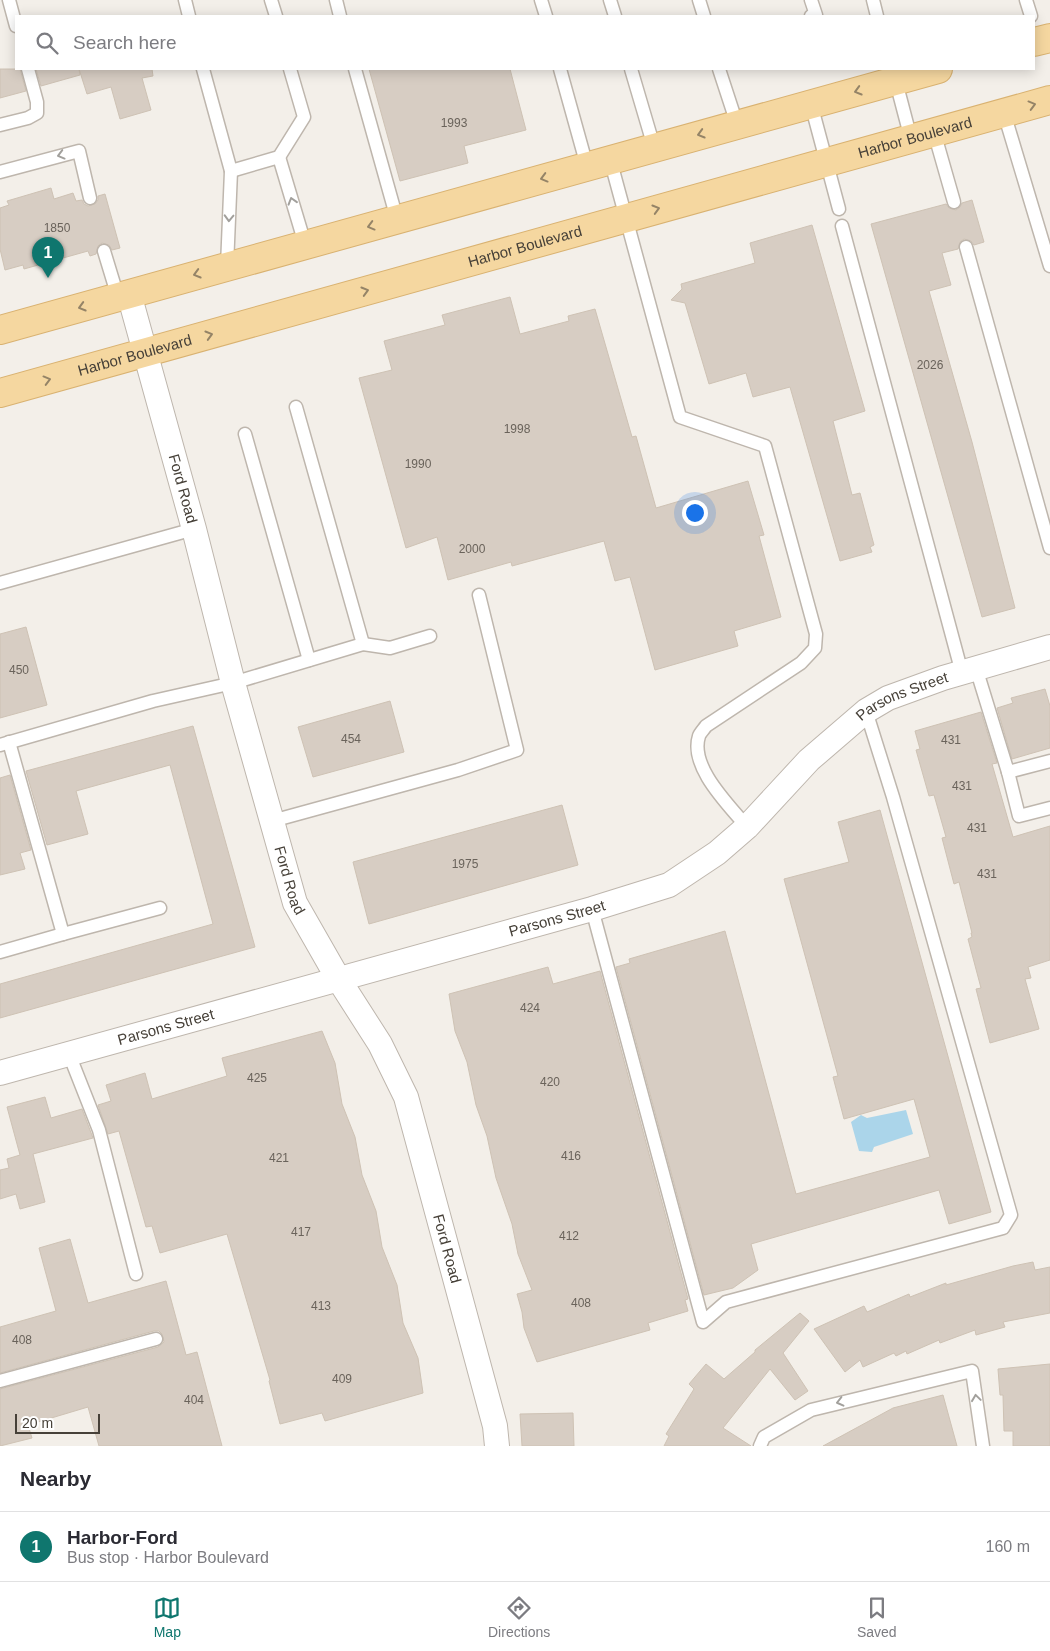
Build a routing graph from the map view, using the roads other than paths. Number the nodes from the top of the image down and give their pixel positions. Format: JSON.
{"nodes":[{"id":1,"x":9,"y":0,"type":"edge"},
{"id":2,"x":185,"y":0,"type":"edge"},
{"id":3,"x":271,"y":0,"type":"edge"},
{"id":4,"x":336,"y":0,"type":"edge"},
{"id":5,"x":541,"y":0,"type":"edge"},
{"id":6,"x":610,"y":0,"type":"edge"},
{"id":7,"x":699,"y":0,"type":"edge"},
{"id":8,"x":811,"y":0,"type":"edge"},
{"id":9,"x":873,"y":0,"type":"edge"},
{"id":10,"x":1026,"y":0,"type":"edge"},
{"id":11,"x":189,"y":15,"type":"edge"},
{"id":12,"x":276,"y":15,"type":"edge"},
{"id":13,"x":340,"y":15,"type":"edge"},
{"id":14,"x":546,"y":15,"type":"edge"},
{"id":15,"x":615,"y":15,"type":"edge"},
{"id":16,"x":704,"y":15,"type":"edge"},
{"id":17,"x":816,"y":15,"type":"edge"},
{"id":18,"x":877,"y":15,"type":"edge"},
{"id":19,"x":1031,"y":15,"type":"edge"},
{"id":20,"x":15,"y":22,"type":"edge"},
{"id":21,"x":28,"y":70,"type":"edge"},
{"id":22,"x":204,"y":70,"type":"edge"},
{"id":23,"x":290,"y":70,"type":"edge"},
{"id":24,"x":355,"y":70,"type":"edge"},
{"id":25,"x":560,"y":70,"type":"edge"},
{"id":26,"x":631,"y":70,"type":"edge"},
{"id":27,"x":719,"y":70,"type":"edge"},
{"id":28,"x":931,"y":70,"type":"edge"},
{"id":29,"x":894,"y":75,"type":"edge"},
{"id":30,"x":1050,"y":100,"type":"edge"},
{"id":31,"x":811,"y":104,"type":"junction"},
{"id":32,"x":1004,"y":113,"type":"junction"},
{"id":33,"x":737,"y":124,"type":"junction"},
{"id":34,"x":0,"y":125,"type":"edge"},
{"id":35,"x":922,"y":135,"type":"junction"},
{"id":36,"x":654,"y":147,"type":"junction"},
{"id":37,"x":279,"y":157,"type":"junction"},
{"id":38,"x":826,"y":162,"type":"junction"},
{"id":39,"x":598,"y":163,"type":"junction"},
{"id":40,"x":231,"y":171,"type":"junction"},
{"id":41,"x":0,"y":172,"type":"edge"},
{"id":42,"x":90,"y":198,"type":"dead end"},
{"id":43,"x":954,"y":202,"type":"dead end"},
{"id":44,"x":839,"y":209,"type":"dead end"},
{"id":45,"x":397,"y":218,"type":"junction"},
{"id":46,"x":626,"y":218,"type":"junction"},
{"id":47,"x":842,"y":226,"type":"dead end"},
{"id":48,"x":305,"y":244,"type":"junction"},
{"id":49,"x":966,"y":247,"type":"dead end"},
{"id":50,"x":104,"y":251,"type":"dead end"},
{"id":51,"x":227,"y":266,"type":"junction"},
{"id":52,"x":1050,"y":266,"type":"edge"},
{"id":53,"x":124,"y":295,"type":"junction"},
{"id":54,"x":0,"y":329,"type":"edge"},
{"id":55,"x":145,"y":353,"type":"junction"},
{"id":56,"x":0,"y":393,"type":"edge"},
{"id":57,"x":296,"y":407,"type":"dead end"},
{"id":58,"x":245,"y":434,"type":"dead end"},
{"id":59,"x":194,"y":529,"type":"junction"},
{"id":60,"x":1050,"y":548,"type":"edge"},
{"id":61,"x":0,"y":583,"type":"edge"},
{"id":62,"x":479,"y":595,"type":"dead end"},
{"id":63,"x":430,"y":636,"type":"dead end"},
{"id":64,"x":363,"y":644,"type":"junction"},
{"id":65,"x":1050,"y":647,"type":"edge"},
{"id":66,"x":310,"y":660,"type":"junction"},
{"id":67,"x":969,"y":671,"type":"junction"},
{"id":68,"x":233,"y":683,"type":"junction"},
{"id":69,"x":866,"y":711,"type":"junction"},
{"id":70,"x":5,"y":743,"type":"edge"},
{"id":71,"x":1050,"y":761,"type":"edge"},
{"id":72,"x":1008,"y":772,"type":"junction"},
{"id":73,"x":1050,"y":808,"type":"edge"},
{"id":74,"x":272,"y":821,"type":"junction"},
{"id":75,"x":747,"y":827,"type":"junction"},
{"id":76,"x":160,"y":908,"type":"dead end"},
{"id":77,"x":592,"y":909,"type":"junction"},
{"id":78,"x":63,"y":934,"type":"junction"},
{"id":79,"x":0,"y":952,"type":"edge"},
{"id":80,"x":339,"y":980,"type":"junction"},
{"id":81,"x":69,"y":1054,"type":"junction"},
{"id":82,"x":0,"y":1073,"type":"edge"},
{"id":83,"x":136,"y":1274,"type":"dead end"},
{"id":84,"x":156,"y":1339,"type":"dead end"},
{"id":85,"x":0,"y":1381,"type":"edge"},
{"id":86,"x":497,"y":1446,"type":"edge"},
{"id":87,"x":760,"y":1446,"type":"edge"},
{"id":88,"x":983,"y":1446,"type":"edge"}],
"edges":[{"from":1,"to":20,"type":"lane"},
{"from":2,"to":11,"type":"lane"},
{"from":3,"to":12,"type":"lane"},
{"from":4,"to":13,"type":"lane"},
{"from":5,"to":14,"type":"lane"},
{"from":6,"to":15,"type":"lane"},
{"from":7,"to":16,"type":"lane"},
{"from":8,"to":17,"type":"lane"},
{"from":9,"to":18,"type":"lane"},
{"from":10,"to":19,"type":"lane"},
{"from":21,"to":34,"type":"lane"},
{"from":22,"to":40,"type":"lane"},
{"from":23,"to":37,"type":"lane"},
{"from":24,"to":45,"type":"lane"},
{"from":25,"to":39,"type":"lane"},
{"from":26,"to":36,"type":"lane"},
{"from":27,"to":33,"type":"lane"},
{"from":28,"to":29,"type":"main road"},
{"from":29,"to":31,"type":"main road","one_way":true},
{"from":29,"to":35,"type":"lane"},
{"from":32,"to":30,"type":"main road","name":"Harbor Boulevard","one_way":true},
{"from":31,"to":33,"type":"main road"},
{"from":31,"to":38,"type":"lane"},
{"from":32,"to":35,"type":"main road","name":"Harbor Boulevard"},
{"from":32,"to":52,"type":"lane"},
{"from":33,"to":36,"type":"main road","one_way":true},
{"from":35,"to":38,"type":"main road","name":"Harbor Boulevard"},
{"from":35,"to":43,"type":"lane"},
{"from":36,"to":39,"type":"main road"},
{"from":37,"to":40,"type":"lane"},
{"from":48,"to":37,"type":"lane","one_way":true},
{"from":38,"to":44,"type":"lane"},
{"from":46,"to":38,"type":"main road","name":"Harbor Boulevard","one_way":true},
{"from":39,"to":45,"type":"main road","one_way":true},
{"from":39,"to":46,"type":"lane"},
{"from":40,"to":51,"type":"lane","one_way":true},
{"from":42,"to":41,"type":"lane","one_way":true},
{"from":45,"to":48,"type":"main road","one_way":true},
{"from":55,"to":46,"type":"main road","name":"Harbor Boulevard","one_way":true},
{"from":46,"to":75,"type":"lane"},
{"from":47,"to":67,"type":"lane"},
{"from":48,"to":51,"type":"main road"},
{"from":49,"to":60,"type":"lane"},
{"from":50,"to":53,"type":"lane"},
{"from":51,"to":53,"type":"main road","one_way":true},
{"from":53,"to":54,"type":"main road","one_way":true},
{"from":53,"to":55,"type":"street","name":"Ford Road"},
{"from":56,"to":55,"type":"main road","name":"Harbor Boulevard","one_way":true},
{"from":55,"to":59,"type":"street","name":"Ford Road"},
{"from":57,"to":64,"type":"lane"},
{"from":58,"to":66,"type":"lane"},
{"from":59,"to":61,"type":"lane"},
{"from":59,"to":68,"type":"street","name":"Ford Road"},
{"from":62,"to":74,"type":"lane"},
{"from":63,"to":64,"type":"lane"},
{"from":64,"to":66,"type":"lane"},
{"from":65,"to":67,"type":"street","name":"Parsons Street"},
{"from":66,"to":68,"type":"lane"},
{"from":67,"to":69,"type":"street","name":"Parsons Street"},
{"from":67,"to":72,"type":"lane"},
{"from":68,"to":70,"type":"lane"},
{"from":68,"to":74,"type":"street","name":"Ford Road"},
{"from":69,"to":75,"type":"street","name":"Parsons Street"},
{"from":69,"to":77,"type":"lane"},
{"from":70,"to":78,"type":"lane"},
{"from":71,"to":72,"type":"lane"},
{"from":72,"to":73,"type":"lane"},
{"from":74,"to":80,"type":"street","name":"Ford Road"},
{"from":75,"to":77,"type":"street","name":"Parsons Street"},
{"from":76,"to":78,"type":"lane"},
{"from":77,"to":80,"type":"street","name":"Parsons Street"},
{"from":78,"to":79,"type":"lane"},
{"from":80,"to":81,"type":"street","name":"Parsons Street"},
{"from":80,"to":86,"type":"street","name":"Ford Road"},
{"from":81,"to":82,"type":"street","name":"Parsons Street"},
{"from":81,"to":83,"type":"lane"},
{"from":84,"to":85,"type":"lane"},
{"from":88,"to":87,"type":"lane","one_way":true}]}
